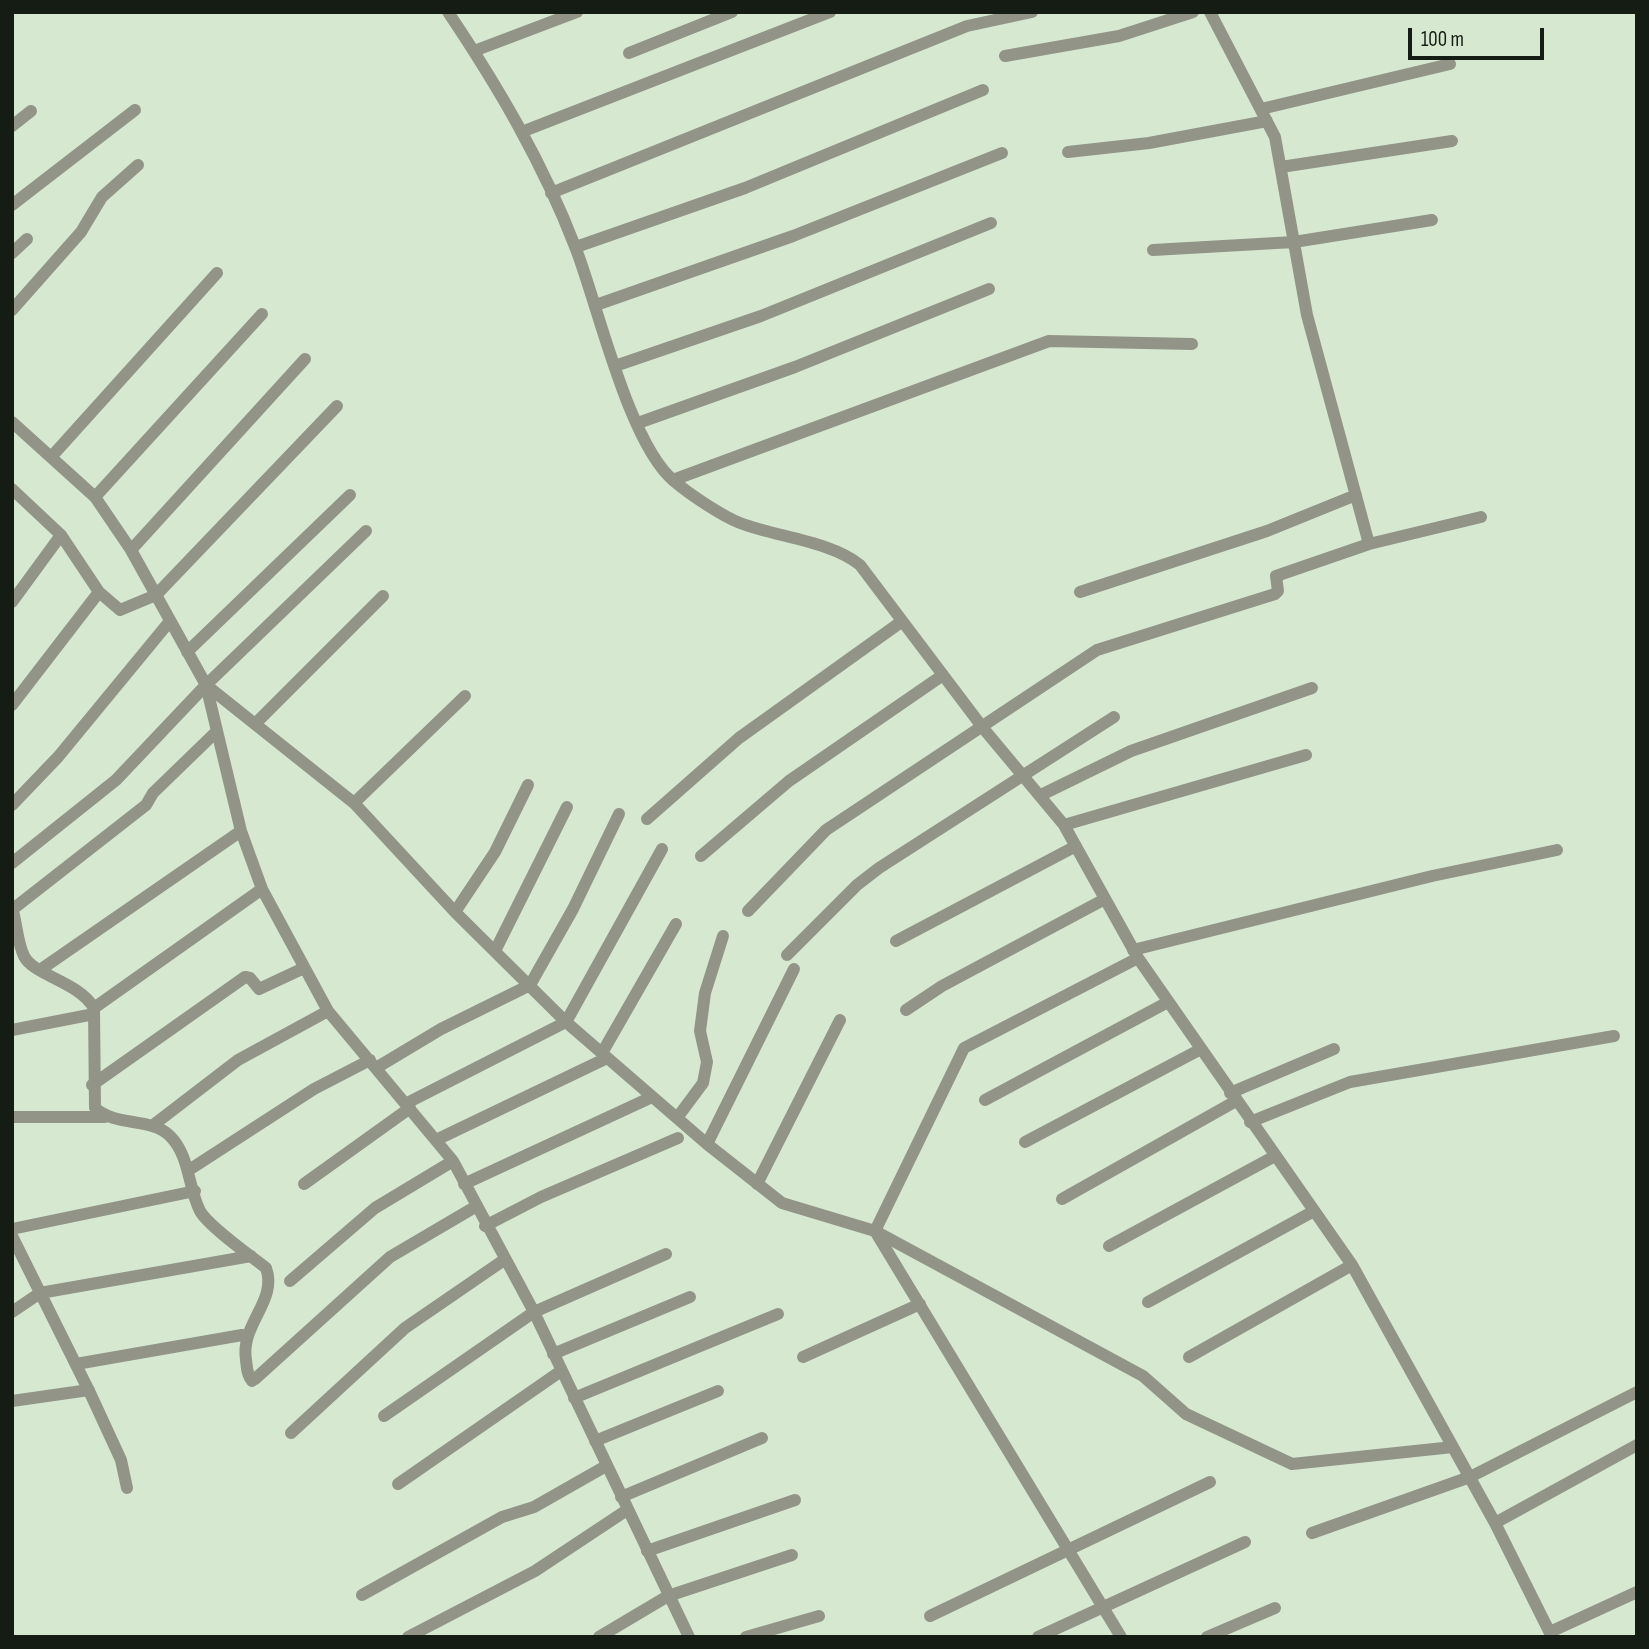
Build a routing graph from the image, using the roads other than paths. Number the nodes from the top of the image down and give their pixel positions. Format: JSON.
{"nodes":[{"id":1,"x":448,"y":12,"type":"edge"},
{"id":2,"x":577,"y":12,"type":"edge"},
{"id":3,"x":732,"y":12,"type":"edge"},
{"id":4,"x":830,"y":12,"type":"edge"},
{"id":5,"x":1032,"y":12,"type":"edge"},
{"id":6,"x":1193,"y":12,"type":"edge"},
{"id":7,"x":1212,"y":13,"type":"edge"},
{"id":8,"x":474,"y":51,"type":"junction"},
{"id":9,"x":629,"y":52,"type":"dead end"},
{"id":10,"x":1005,"y":56,"type":"dead end"},
{"id":11,"x":1450,"y":64,"type":"dead end"},
{"id":12,"x":983,"y":90,"type":"dead end"},
{"id":13,"x":135,"y":110,"type":"dead end"},
{"id":14,"x":31,"y":111,"type":"dead end"},
{"id":15,"x":1264,"y":115,"type":"junction"},
{"id":16,"x":12,"y":126,"type":"edge"},
{"id":17,"x":524,"y":131,"type":"junction"},
{"id":18,"x":1452,"y":141,"type":"dead end"},
{"id":19,"x":1068,"y":152,"type":"dead end"},
{"id":20,"x":1002,"y":153,"type":"dead end"},
{"id":21,"x":138,"y":165,"type":"dead end"},
{"id":22,"x":1281,"y":167,"type":"junction"},
{"id":23,"x":551,"y":193,"type":"junction"},
{"id":24,"x":12,"y":205,"type":"edge"},
{"id":25,"x":1432,"y":220,"type":"dead end"},
{"id":26,"x":991,"y":223,"type":"dead end"},
{"id":27,"x":27,"y":239,"type":"dead end"},
{"id":28,"x":1294,"y":242,"type":"junction"},
{"id":29,"x":576,"y":247,"type":"junction"},
{"id":30,"x":1153,"y":250,"type":"dead end"},
{"id":31,"x":12,"y":253,"type":"edge"},
{"id":32,"x":217,"y":273,"type":"dead end"},
{"id":33,"x":989,"y":289,"type":"dead end"},
{"id":34,"x":596,"y":305,"type":"junction"},
{"id":35,"x":12,"y":310,"type":"edge"},
{"id":36,"x":262,"y":314,"type":"dead end"},
{"id":37,"x":1192,"y":344,"type":"dead end"},
{"id":38,"x":305,"y":359,"type":"dead end"},
{"id":39,"x":615,"y":366,"type":"junction"},
{"id":40,"x":337,"y":406,"type":"dead end"},
{"id":41,"x":12,"y":422,"type":"edge"},
{"id":42,"x":638,"y":423,"type":"junction"},
{"id":43,"x":53,"y":455,"type":"junction"},
{"id":44,"x":673,"y":480,"type":"junction"},
{"id":45,"x":12,"y":489,"type":"edge"},
{"id":46,"x":350,"y":495,"type":"dead end"},
{"id":47,"x":1356,"y":495,"type":"junction"},
{"id":48,"x":95,"y":497,"type":"junction"},
{"id":49,"x":1481,"y":517,"type":"dead end"},
{"id":50,"x":366,"y":531,"type":"dead end"},
{"id":51,"x":61,"y":535,"type":"junction"},
{"id":52,"x":1369,"y":544,"type":"junction"},
{"id":53,"x":131,"y":550,"type":"junction"},
{"id":54,"x":99,"y":592,"type":"junction"},
{"id":55,"x":1080,"y":592,"type":"dead end"},
{"id":56,"x":156,"y":595,"type":"junction"},
{"id":57,"x":383,"y":596,"type":"dead end"},
{"id":58,"x":12,"y":602,"type":"edge"},
{"id":59,"x":170,"y":621,"type":"junction"},
{"id":60,"x":901,"y":622,"type":"junction"},
{"id":61,"x":187,"y":652,"type":"junction"},
{"id":62,"x":943,"y":675,"type":"junction"},
{"id":63,"x":206,"y":685,"type":"junction"},
{"id":64,"x":1312,"y":688,"type":"dead end"},
{"id":65,"x":465,"y":696,"type":"dead end"},
{"id":66,"x":12,"y":705,"type":"edge"},
{"id":67,"x":1114,"y":717,"type":"dead end"},
{"id":68,"x":254,"y":724,"type":"junction"},
{"id":69,"x":983,"y":728,"type":"junction"},
{"id":70,"x":217,"y":731,"type":"junction"},
{"id":71,"x":1306,"y":755,"type":"dead end"},
{"id":72,"x":1022,"y":775,"type":"junction"},
{"id":73,"x":528,"y":785,"type":"dead end"},
{"id":74,"x":1041,"y":795,"type":"junction"},
{"id":75,"x":354,"y":803,"type":"junction"},
{"id":76,"x":12,"y":805,"type":"edge"},
{"id":77,"x":567,"y":807,"type":"dead end"},
{"id":78,"x":619,"y":814,"type":"dead end"},
{"id":79,"x":647,"y":820,"type":"dead end"},
{"id":80,"x":1064,"y":825,"type":"junction"},
{"id":81,"x":241,"y":831,"type":"junction"},
{"id":82,"x":1076,"y":846,"type":"junction"},
{"id":83,"x":662,"y":849,"type":"dead end"},
{"id":84,"x":1557,"y":850,"type":"dead end"},
{"id":85,"x":701,"y":856,"type":"dead end"},
{"id":86,"x":12,"y":863,"type":"edge"},
{"id":87,"x":262,"y":889,"type":"junction"},
{"id":88,"x":1105,"y":899,"type":"junction"},
{"id":89,"x":13,"y":909,"type":"edge"},
{"id":90,"x":748,"y":911,"type":"dead end"},
{"id":91,"x":455,"y":912,"type":"junction"},
{"id":92,"x":676,"y":924,"type":"dead end"},
{"id":93,"x":723,"y":936,"type":"dead end"},
{"id":94,"x":896,"y":941,"type":"dead end"},
{"id":95,"x":495,"y":951,"type":"junction"},
{"id":96,"x":1136,"y":954,"type":"junction"},
{"id":97,"x":787,"y":955,"type":"dead end"},
{"id":98,"x":304,"y":968,"type":"junction"},
{"id":99,"x":794,"y":969,"type":"dead end"},
{"id":100,"x":40,"y":970,"type":"junction"},
{"id":101,"x":530,"y":985,"type":"junction"},
{"id":102,"x":1168,"y":1002,"type":"junction"},
{"id":103,"x":906,"y":1010,"type":"dead end"},
{"id":104,"x":94,"y":1011,"type":"junction"},
{"id":105,"x":328,"y":1012,"type":"junction"},
{"id":106,"x":840,"y":1020,"type":"dead end"},
{"id":107,"x":566,"y":1022,"type":"junction"},
{"id":108,"x":12,"y":1030,"type":"edge"},
{"id":109,"x":1614,"y":1037,"type":"dead end"},
{"id":110,"x":1201,"y":1049,"type":"junction"},
{"id":111,"x":1334,"y":1049,"type":"dead end"},
{"id":112,"x":605,"y":1055,"type":"junction"},
{"id":113,"x":373,"y":1064,"type":"junction"},
{"id":114,"x":92,"y":1085,"type":"junction"},
{"id":115,"x":652,"y":1097,"type":"junction"},
{"id":116,"x":1233,"y":1097,"type":"junction"},
{"id":117,"x":985,"y":1100,"type":"dead end"},
{"id":118,"x":409,"y":1106,"type":"junction"},
{"id":119,"x":12,"y":1117,"type":"edge"},
{"id":120,"x":105,"y":1117,"type":"junction"},
{"id":121,"x":677,"y":1118,"type":"junction"},
{"id":122,"x":1250,"y":1122,"type":"junction"},
{"id":123,"x":152,"y":1126,"type":"junction"},
{"id":124,"x":678,"y":1138,"type":"dead end"},
{"id":125,"x":436,"y":1140,"type":"junction"},
{"id":126,"x":1024,"y":1142,"type":"dead end"},
{"id":127,"x":707,"y":1144,"type":"junction"},
{"id":128,"x":1275,"y":1156,"type":"junction"},
{"id":129,"x":453,"y":1161,"type":"junction"},
{"id":130,"x":189,"y":1170,"type":"junction"},
{"id":131,"x":304,"y":1184,"type":"dead end"},
{"id":132,"x":464,"y":1184,"type":"junction"},
{"id":133,"x":757,"y":1184,"type":"junction"},
{"id":134,"x":195,"y":1191,"type":"junction"},
{"id":135,"x":1062,"y":1199,"type":"dead end"},
{"id":136,"x":475,"y":1207,"type":"junction"},
{"id":137,"x":1314,"y":1210,"type":"junction"},
{"id":138,"x":485,"y":1226,"type":"junction"},
{"id":139,"x":12,"y":1228,"type":"edge"},
{"id":140,"x":875,"y":1231,"type":"junction"},
{"id":141,"x":12,"y":1236,"type":"edge"},
{"id":142,"x":1109,"y":1246,"type":"dead end"},
{"id":143,"x":666,"y":1254,"type":"dead end"},
{"id":144,"x":251,"y":1256,"type":"junction"},
{"id":145,"x":504,"y":1259,"type":"junction"},
{"id":146,"x":1352,"y":1265,"type":"junction"},
{"id":147,"x":290,"y":1281,"type":"dead end"},
{"id":148,"x":40,"y":1293,"type":"junction"},
{"id":149,"x":690,"y":1297,"type":"dead end"},
{"id":150,"x":1148,"y":1302,"type":"dead end"},
{"id":151,"x":920,"y":1304,"type":"junction"},
{"id":152,"x":12,"y":1312,"type":"edge"},
{"id":153,"x":534,"y":1312,"type":"junction"},
{"id":154,"x":778,"y":1314,"type":"dead end"},
{"id":155,"x":242,"y":1335,"type":"dead end"},
{"id":156,"x":553,"y":1354,"type":"junction"},
{"id":157,"x":803,"y":1357,"type":"dead end"},
{"id":158,"x":1189,"y":1357,"type":"dead end"},
{"id":159,"x":76,"y":1364,"type":"junction"},
{"id":160,"x":561,"y":1371,"type":"junction"},
{"id":161,"x":89,"y":1390,"type":"junction"},
{"id":162,"x":718,"y":1391,"type":"dead end"},
{"id":163,"x":1637,"y":1392,"type":"edge"},
{"id":164,"x":574,"y":1398,"type":"junction"},
{"id":165,"x":12,"y":1401,"type":"edge"},
{"id":166,"x":384,"y":1416,"type":"dead end"},
{"id":167,"x":291,"y":1433,"type":"dead end"},
{"id":168,"x":762,"y":1438,"type":"dead end"},
{"id":169,"x":595,"y":1441,"type":"junction"},
{"id":170,"x":1637,"y":1445,"type":"edge"},
{"id":171,"x":1453,"y":1447,"type":"junction"},
{"id":172,"x":606,"y":1466,"type":"junction"},
{"id":173,"x":1470,"y":1477,"type":"junction"},
{"id":174,"x":1210,"y":1482,"type":"dead end"},
{"id":175,"x":398,"y":1484,"type":"dead end"},
{"id":176,"x":127,"y":1488,"type":"dead end"},
{"id":177,"x":621,"y":1497,"type":"junction"},
{"id":178,"x":795,"y":1500,"type":"dead end"},
{"id":179,"x":627,"y":1510,"type":"junction"},
{"id":180,"x":1495,"y":1523,"type":"junction"},
{"id":181,"x":1312,"y":1533,"type":"dead end"},
{"id":182,"x":1245,"y":1542,"type":"dead end"},
{"id":183,"x":1068,"y":1549,"type":"junction"},
{"id":184,"x":647,"y":1551,"type":"junction"},
{"id":185,"x":792,"y":1555,"type":"dead end"},
{"id":186,"x":1637,"y":1592,"type":"edge"},
{"id":187,"x":362,"y":1595,"type":"dead end"},
{"id":188,"x":667,"y":1596,"type":"junction"},
{"id":189,"x":1103,"y":1607,"type":"junction"},
{"id":190,"x":1275,"y":1608,"type":"dead end"},
{"id":191,"x":819,"y":1616,"type":"dead end"},
{"id":192,"x":930,"y":1616,"type":"dead end"},
{"id":193,"x":1551,"y":1634,"type":"edge"},
{"id":194,"x":408,"y":1637,"type":"edge"},
{"id":195,"x":598,"y":1637,"type":"edge"},
{"id":196,"x":689,"y":1637,"type":"edge"},
{"id":197,"x":746,"y":1637,"type":"edge"},
{"id":198,"x":1038,"y":1637,"type":"edge"},
{"id":199,"x":1121,"y":1637,"type":"edge"},
{"id":200,"x":1207,"y":1637,"type":"edge"}],
"edges":[{"from":1,"to":8,"type":"street"},
{"from":2,"to":8,"type":"street"},
{"from":3,"to":9,"type":"street"},
{"from":4,"to":17,"type":"street"},
{"from":5,"to":23,"type":"street"},
{"from":6,"to":10,"type":"street"},
{"from":7,"to":15,"type":"street"},
{"from":8,"to":17,"type":"street"},
{"from":11,"to":15,"type":"street"},
{"from":12,"to":29,"type":"street"},
{"from":13,"to":24,"type":"street"},
{"from":14,"to":16,"type":"street"},
{"from":15,"to":19,"type":"street"},
{"from":15,"to":22,"type":"street"},
{"from":17,"to":23,"type":"street"},
{"from":18,"to":22,"type":"street"},
{"from":20,"to":34,"type":"street"},
{"from":21,"to":35,"type":"street"},
{"from":22,"to":28,"type":"street"},
{"from":23,"to":29,"type":"street"},
{"from":25,"to":28,"type":"street"},
{"from":26,"to":39,"type":"street"},
{"from":27,"to":31,"type":"street"},
{"from":28,"to":30,"type":"street"},
{"from":28,"to":47,"type":"street"},
{"from":29,"to":34,"type":"street"},
{"from":32,"to":43,"type":"street"},
{"from":33,"to":42,"type":"street"},
{"from":34,"to":39,"type":"street"},
{"from":36,"to":48,"type":"street"},
{"from":37,"to":44,"type":"street"},
{"from":38,"to":53,"type":"street"},
{"from":39,"to":42,"type":"street"},
{"from":40,"to":56,"type":"street"},
{"from":41,"to":43,"type":"street"},
{"from":42,"to":44,"type":"street"},
{"from":43,"to":48,"type":"street"},
{"from":44,"to":60,"type":"street"},
{"from":45,"to":51,"type":"street"},
{"from":46,"to":61,"type":"street"},
{"from":47,"to":52,"type":"street"},
{"from":47,"to":55,"type":"street"},
{"from":48,"to":53,"type":"street"},
{"from":49,"to":52,"type":"street"},
{"from":50,"to":63,"type":"street"},
{"from":51,"to":54,"type":"street"},
{"from":51,"to":58,"type":"street"},
{"from":52,"to":69,"type":"street"},
{"from":53,"to":56,"type":"street"},
{"from":54,"to":56,"type":"street"},
{"from":54,"to":66,"type":"street"},
{"from":56,"to":59,"type":"street"},
{"from":57,"to":68,"type":"street"},
{"from":59,"to":61,"type":"street"},
{"from":59,"to":76,"type":"street"},
{"from":60,"to":62,"type":"street"},
{"from":60,"to":79,"type":"street"},
{"from":61,"to":63,"type":"street"},
{"from":62,"to":69,"type":"street"},
{"from":62,"to":85,"type":"street"},
{"from":63,"to":68,"type":"street"},
{"from":63,"to":70,"type":"street"},
{"from":63,"to":86,"type":"street"},
{"from":64,"to":74,"type":"street"},
{"from":65,"to":75,"type":"street"},
{"from":67,"to":72,"type":"street"},
{"from":68,"to":75,"type":"street"},
{"from":69,"to":72,"type":"street"},
{"from":69,"to":90,"type":"street"},
{"from":70,"to":81,"type":"street"},
{"from":70,"to":89,"type":"street"},
{"from":71,"to":80,"type":"street"},
{"from":72,"to":74,"type":"street"},
{"from":72,"to":97,"type":"street"},
{"from":73,"to":91,"type":"street"},
{"from":74,"to":80,"type":"street"},
{"from":75,"to":91,"type":"street"},
{"from":77,"to":95,"type":"street"},
{"from":78,"to":101,"type":"street"},
{"from":80,"to":82,"type":"street"},
{"from":81,"to":87,"type":"street"},
{"from":81,"to":100,"type":"street"},
{"from":82,"to":88,"type":"street"},
{"from":82,"to":94,"type":"street"},
{"from":83,"to":107,"type":"street"},
{"from":84,"to":96,"type":"street"},
{"from":87,"to":98,"type":"street"},
{"from":87,"to":104,"type":"street"},
{"from":88,"to":96,"type":"street"},
{"from":88,"to":103,"type":"street"},
{"from":89,"to":100,"type":"street"},
{"from":91,"to":95,"type":"street"},
{"from":92,"to":112,"type":"street"},
{"from":93,"to":121,"type":"street"},
{"from":95,"to":101,"type":"street"},
{"from":96,"to":102,"type":"street"},
{"from":96,"to":140,"type":"street"},
{"from":98,"to":105,"type":"street"},
{"from":98,"to":114,"type":"street"},
{"from":99,"to":127,"type":"street"},
{"from":100,"to":104,"type":"street"},
{"from":101,"to":107,"type":"street"},
{"from":101,"to":113,"type":"street"},
{"from":102,"to":110,"type":"street"},
{"from":102,"to":117,"type":"street"},
{"from":104,"to":108,"type":"street"},
{"from":104,"to":114,"type":"street"},
{"from":105,"to":113,"type":"street"},
{"from":105,"to":123,"type":"street"},
{"from":106,"to":133,"type":"street"},
{"from":107,"to":112,"type":"street"},
{"from":107,"to":118,"type":"street"},
{"from":109,"to":122,"type":"street"},
{"from":110,"to":116,"type":"street"},
{"from":110,"to":126,"type":"street"},
{"from":111,"to":116,"type":"street"},
{"from":112,"to":115,"type":"street"},
{"from":112,"to":125,"type":"street"},
{"from":113,"to":118,"type":"street"},
{"from":113,"to":130,"type":"street"},
{"from":114,"to":120,"type":"street"},
{"from":115,"to":121,"type":"street"},
{"from":115,"to":132,"type":"street"},
{"from":116,"to":122,"type":"street"},
{"from":116,"to":135,"type":"street"},
{"from":118,"to":125,"type":"street"},
{"from":118,"to":131,"type":"street"},
{"from":119,"to":120,"type":"street"},
{"from":120,"to":123,"type":"street"},
{"from":121,"to":127,"type":"street"},
{"from":122,"to":128,"type":"street"},
{"from":123,"to":130,"type":"street"},
{"from":124,"to":138,"type":"street"},
{"from":125,"to":129,"type":"street"},
{"from":127,"to":133,"type":"street"},
{"from":128,"to":137,"type":"street"},
{"from":128,"to":142,"type":"street"},
{"from":129,"to":132,"type":"street"},
{"from":129,"to":147,"type":"street"},
{"from":130,"to":134,"type":"street"},
{"from":132,"to":136,"type":"street"},
{"from":133,"to":140,"type":"street"},
{"from":134,"to":139,"type":"street"},
{"from":134,"to":144,"type":"street"},
{"from":136,"to":138,"type":"street"},
{"from":136,"to":144,"type":"street"},
{"from":137,"to":146,"type":"street"},
{"from":137,"to":150,"type":"street"},
{"from":138,"to":145,"type":"street"},
{"from":140,"to":151,"type":"street"},
{"from":140,"to":171,"type":"street"},
{"from":141,"to":148,"type":"street"},
{"from":143,"to":153,"type":"street"},
{"from":144,"to":148,"type":"street"},
{"from":145,"to":153,"type":"street"},
{"from":145,"to":167,"type":"street"},
{"from":146,"to":158,"type":"street"},
{"from":146,"to":171,"type":"street"},
{"from":148,"to":152,"type":"street"},
{"from":148,"to":159,"type":"street"},
{"from":149,"to":156,"type":"street"},
{"from":151,"to":157,"type":"street"},
{"from":151,"to":183,"type":"street"},
{"from":153,"to":156,"type":"street"},
{"from":153,"to":166,"type":"street"},
{"from":154,"to":164,"type":"street"},
{"from":155,"to":159,"type":"street"},
{"from":156,"to":160,"type":"street"},
{"from":159,"to":161,"type":"street"},
{"from":160,"to":164,"type":"street"},
{"from":160,"to":175,"type":"street"},
{"from":161,"to":165,"type":"street"},
{"from":161,"to":176,"type":"street"},
{"from":162,"to":169,"type":"street"},
{"from":163,"to":173,"type":"street"},
{"from":164,"to":169,"type":"street"},
{"from":168,"to":177,"type":"street"},
{"from":169,"to":172,"type":"street"},
{"from":170,"to":180,"type":"street"},
{"from":171,"to":173,"type":"street"},
{"from":172,"to":177,"type":"street"},
{"from":172,"to":187,"type":"street"},
{"from":173,"to":180,"type":"street"},
{"from":173,"to":181,"type":"street"},
{"from":174,"to":183,"type":"street"},
{"from":177,"to":179,"type":"street"},
{"from":178,"to":184,"type":"street"},
{"from":179,"to":184,"type":"street"},
{"from":179,"to":194,"type":"street"},
{"from":180,"to":193,"type":"street"},
{"from":182,"to":189,"type":"street"},
{"from":183,"to":189,"type":"street"},
{"from":183,"to":192,"type":"street"},
{"from":184,"to":188,"type":"street"},
{"from":185,"to":188,"type":"street"},
{"from":186,"to":193,"type":"street"},
{"from":188,"to":195,"type":"street"},
{"from":188,"to":196,"type":"street"},
{"from":189,"to":198,"type":"street"},
{"from":189,"to":199,"type":"street"},
{"from":190,"to":200,"type":"street"},
{"from":191,"to":197,"type":"street"}]}
